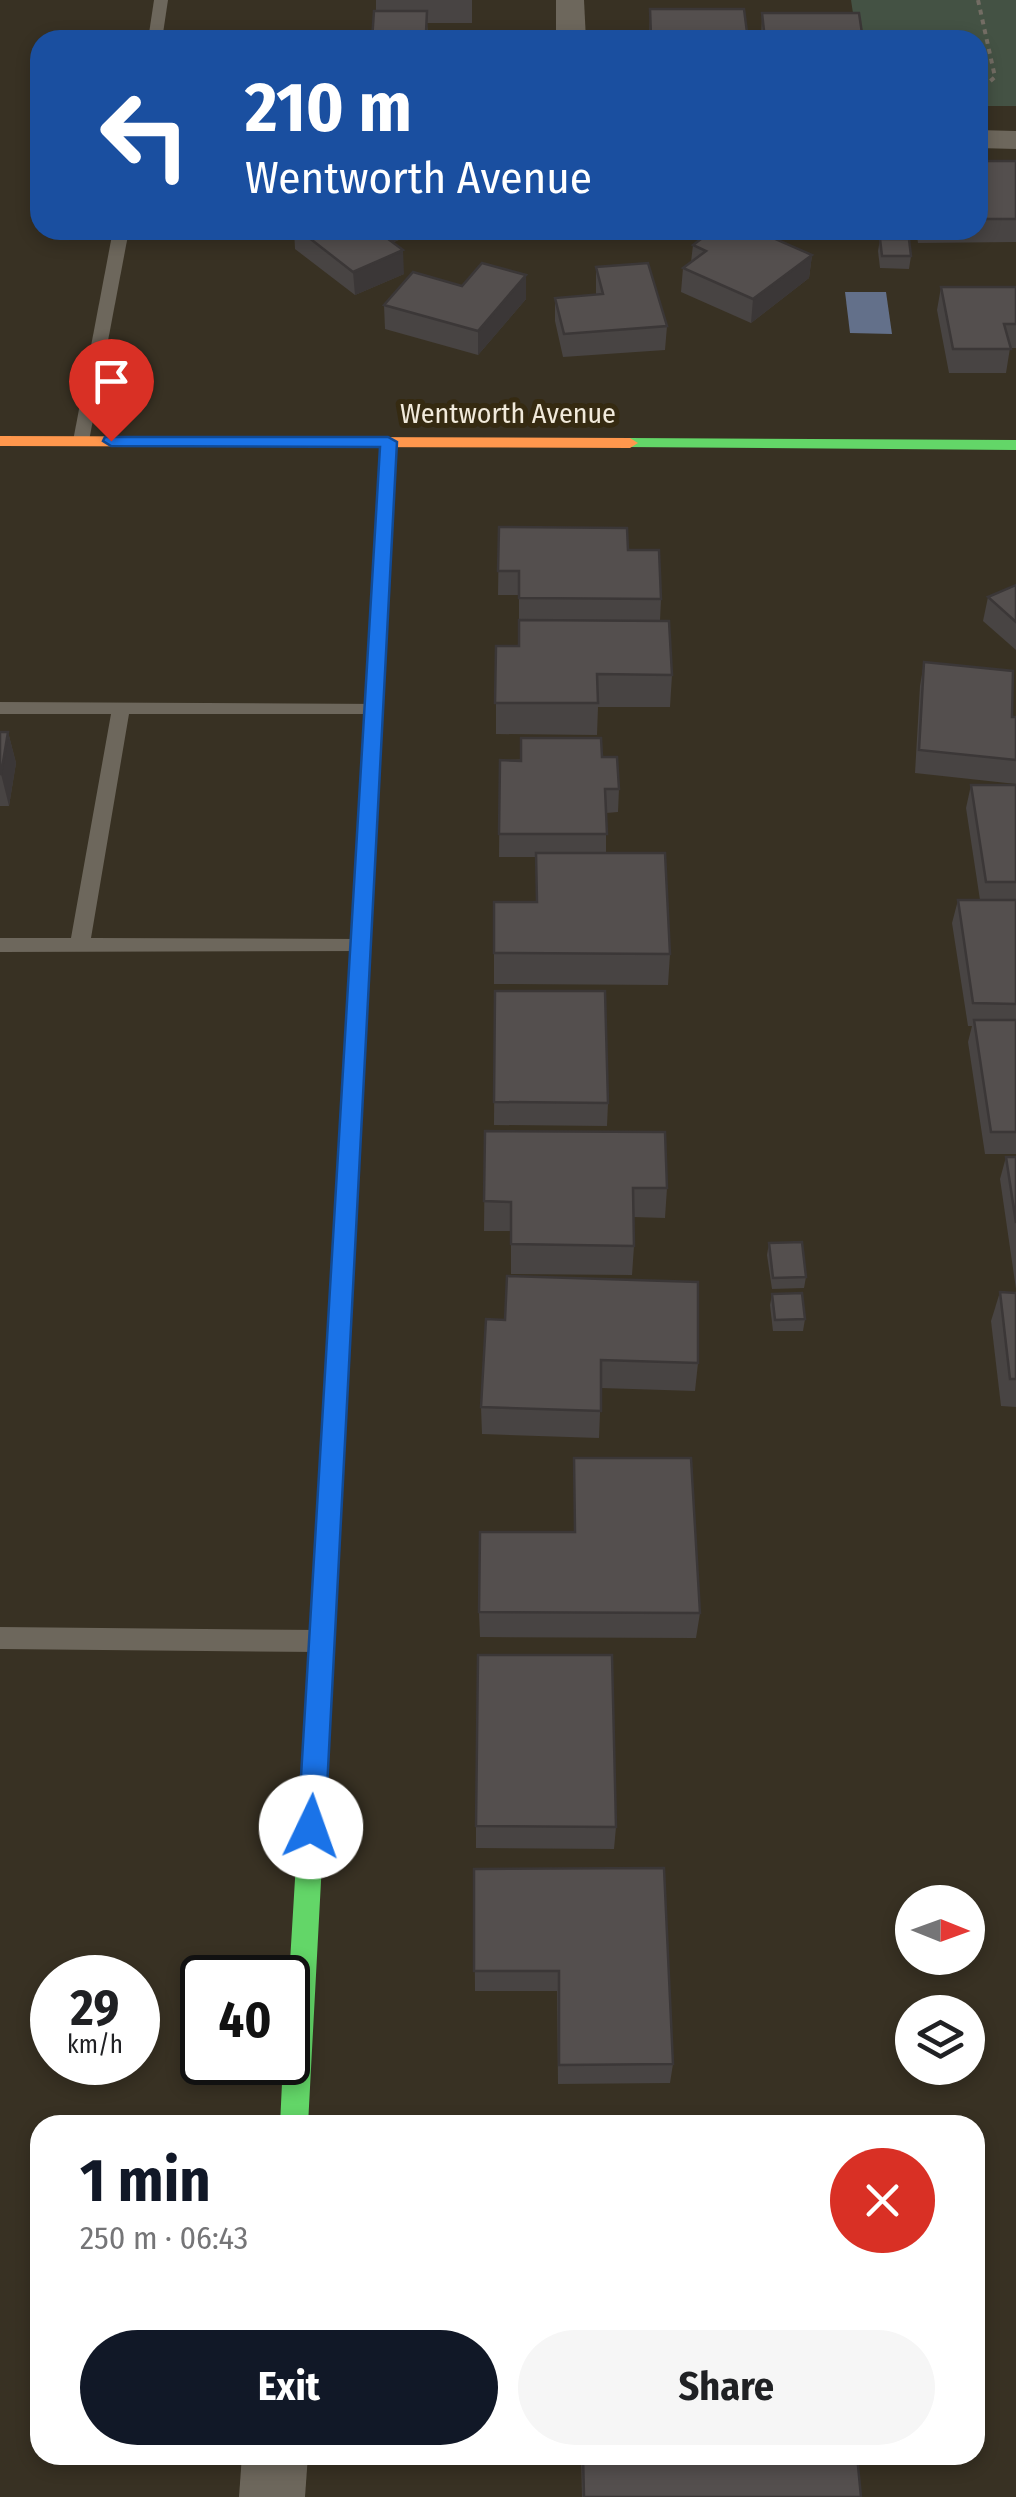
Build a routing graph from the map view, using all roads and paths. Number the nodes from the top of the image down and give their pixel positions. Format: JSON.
{"nodes":[{"id":1,"x":161,"y":0,"type":"edge"},
{"id":2,"x":570,"y":0,"type":"edge"},
{"id":3,"x":978,"y":0,"type":"edge"},
{"id":4,"x":156,"y":30,"type":"edge"},
{"id":5,"x":571,"y":30,"type":"edge"},
{"id":6,"x":985,"y":30,"type":"edge"},
{"id":7,"x":988,"y":45,"type":"edge"},
{"id":8,"x":988,"y":83,"type":"edge"},
{"id":9,"x":988,"y":140,"type":"edge"},
{"id":10,"x":1016,"y":140,"type":"edge"},
{"id":11,"x":118,"y":240,"type":"edge"},
{"id":12,"x":0,"y":440,"type":"edge"},
{"id":13,"x":81,"y":441,"type":"junction"},
{"id":14,"x":388,"y":442,"type":"junction"},
{"id":15,"x":1016,"y":445,"type":"edge"},
{"id":16,"x":0,"y":708,"type":"edge"},
{"id":17,"x":121,"y":708,"type":"junction"},
{"id":18,"x":374,"y":708,"type":"junction"},
{"id":19,"x":0,"y":945,"type":"edge"},
{"id":20,"x":80,"y":945,"type":"junction"},
{"id":21,"x":360,"y":946,"type":"junction"},
{"id":22,"x":0,"y":1638,"type":"edge"},
{"id":23,"x":322,"y":1641,"type":"junction"},
{"id":24,"x":295,"y":2115,"type":"edge"},
{"id":25,"x":274,"y":2465,"type":"edge"},
{"id":26,"x":272,"y":2497,"type":"edge"}],
"edges":[{"from":1,"to":4,"type":"lane"},
{"from":2,"to":5,"type":"street"},
{"from":3,"to":6,"type":"path"},
{"from":7,"to":8,"type":"path"},
{"from":9,"to":10,"type":"street"},
{"from":11,"to":13,"type":"lane"},
{"from":12,"to":13,"type":"street","name":"Wentworth Avenue"},
{"from":13,"to":14,"type":"street","name":"Wentworth Avenue"},
{"from":14,"to":15,"type":"street","name":"Wentworth Avenue"},
{"from":14,"to":18,"type":"street"},
{"from":16,"to":17,"type":"lane"},
{"from":17,"to":18,"type":"lane"},
{"from":17,"to":20,"type":"lane"},
{"from":18,"to":21,"type":"street"},
{"from":19,"to":20,"type":"lane"},
{"from":20,"to":21,"type":"lane"},
{"from":21,"to":23,"type":"street"},
{"from":22,"to":23,"type":"lane"},
{"from":23,"to":24,"type":"street"},
{"from":25,"to":26,"type":"street"}]}
